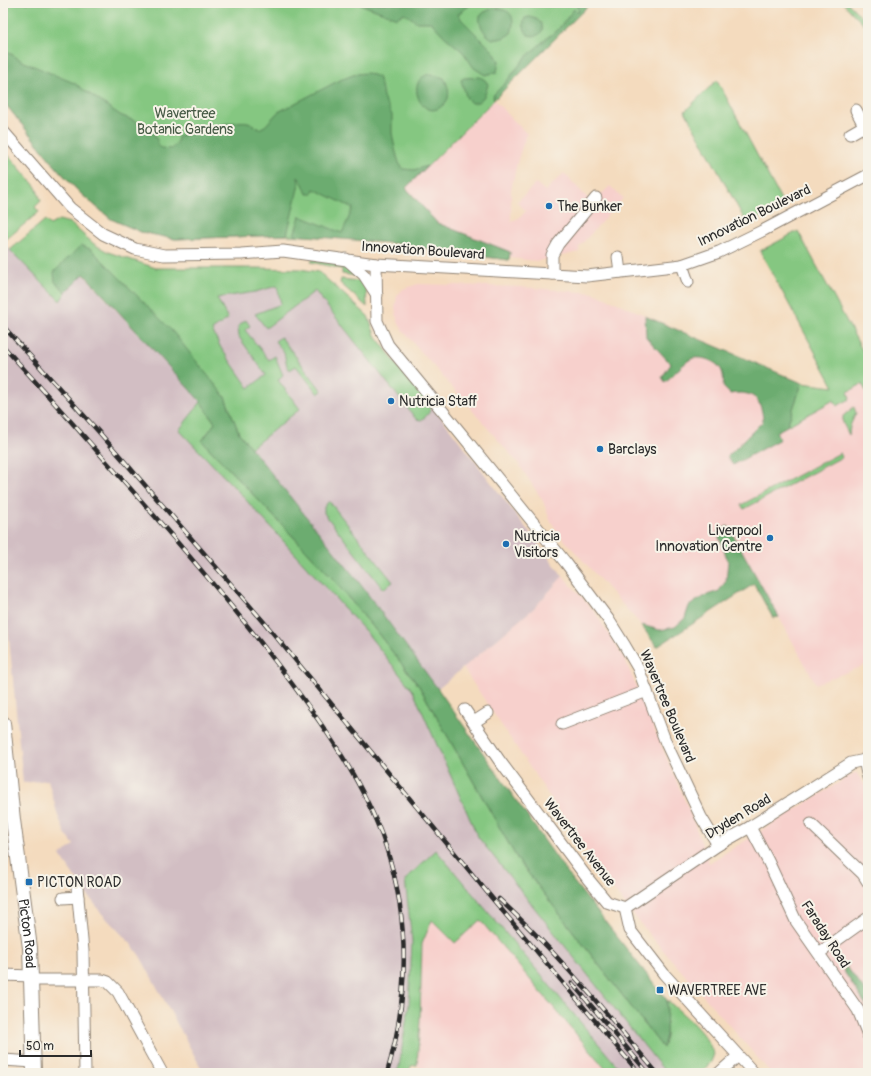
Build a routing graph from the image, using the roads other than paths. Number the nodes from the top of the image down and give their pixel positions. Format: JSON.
{"nodes":[{"id":1,"x":856,"y":110,"type":"dead end"},
{"id":2,"x":866,"y":129,"type":"edge"},
{"id":3,"x":3,"y":130,"type":"edge"},
{"id":4,"x":850,"y":134,"type":"dead end"},
{"id":5,"x":868,"y":175,"type":"edge"},
{"id":6,"x":596,"y":198,"type":"dead end"},
{"id":7,"x":618,"y":257,"type":"dead end"},
{"id":8,"x":346,"y":259,"type":"junction"},
{"id":9,"x":376,"y":264,"type":"junction"},
{"id":10,"x":682,"y":265,"type":"junction"},
{"id":11,"x":620,"y":272,"type":"junction"},
{"id":12,"x":552,"y":274,"type":"junction"},
{"id":13,"x":688,"y":282,"type":"dead end"},
{"id":14,"x":377,"y":295,"type":"junction"},
{"id":15,"x":647,"y":691,"type":"junction"},
{"id":16,"x":466,"y":710,"type":"dead end"},
{"id":17,"x":488,"y":713,"type":"dead end"},
{"id":18,"x":3,"y":722,"type":"edge"},
{"id":19,"x":474,"y":722,"type":"junction"},
{"id":20,"x":562,"y":724,"type":"dead end"},
{"id":21,"x":866,"y":758,"type":"edge"},
{"id":22,"x":5,"y":762,"type":"edge"},
{"id":23,"x":868,"y":777,"type":"edge"},
{"id":24,"x":8,"y":821,"type":"edge"},
{"id":25,"x":811,"y":824,"type":"dead end"},
{"id":26,"x":750,"y":827,"type":"junction"},
{"id":27,"x":718,"y":845,"type":"junction"},
{"id":28,"x":868,"y":882,"type":"edge"},
{"id":29,"x":63,"y":898,"type":"dead end"},
{"id":30,"x":625,"y":908,"type":"junction"},
{"id":31,"x":868,"y":918,"type":"edge"},
{"id":32,"x":819,"y":953,"type":"junction"},
{"id":33,"x":3,"y":975,"type":"edge"},
{"id":34,"x":32,"y":978,"type":"junction"},
{"id":35,"x":84,"y":979,"type":"junction"},
{"id":36,"x":868,"y":1035,"type":"edge"},
{"id":37,"x":738,"y":1056,"type":"junction"},
{"id":38,"x":3,"y":1060,"type":"edge"},
{"id":39,"x":34,"y":1067,"type":"edge"},
{"id":40,"x":85,"y":1073,"type":"edge"},
{"id":41,"x":162,"y":1073,"type":"edge"},
{"id":42,"x":719,"y":1073,"type":"edge"},
{"id":43,"x":754,"y":1073,"type":"edge"}],
"edges":[{"from":1,"to":2,"type":"street"},
{"from":2,"to":4,"type":"street"},
{"from":3,"to":8,"type":"street","name":"Innovation Boulevard"},
{"from":5,"to":10,"type":"street","name":"Innovation Boulevard"},
{"from":6,"to":12,"type":"street"},
{"from":7,"to":11,"type":"street"},
{"from":8,"to":9,"type":"street","name":"Innovation Boulevard"},
{"from":8,"to":14,"type":"street"},
{"from":9,"to":12,"type":"street","name":"Innovation Boulevard"},
{"from":9,"to":14,"type":"street","name":"Wavertree Boulevard"},
{"from":10,"to":11,"type":"street","name":"Innovation Boulevard"},
{"from":10,"to":13,"type":"street"},
{"from":11,"to":12,"type":"street","name":"Innovation Boulevard"},
{"from":14,"to":15,"type":"street","name":"Wavertree Boulevard"},
{"from":15,"to":20,"type":"street"},
{"from":15,"to":27,"type":"street","name":"Wavertree Boulevard"},
{"from":16,"to":19,"type":"street","name":"Wavertree Avenue"},
{"from":17,"to":19,"type":"street"},
{"from":18,"to":22,"type":"main road","name":"Picton Road"},
{"from":19,"to":30,"type":"street","name":"Wavertree Avenue"},
{"from":21,"to":23,"type":"street"},
{"from":21,"to":26,"type":"street","name":"Dryden Road"},
{"from":22,"to":24,"type":"main road","name":"Picton Road"},
{"from":24,"to":34,"type":"main road","name":"Picton Road"},
{"from":25,"to":28,"type":"street"},
{"from":26,"to":27,"type":"street","name":"Dryden Road"},
{"from":26,"to":32,"type":"street","name":"Faraday Road"},
{"from":27,"to":30,"type":"street","name":"Dryden Road"},
{"from":29,"to":35,"type":"street"},
{"from":30,"to":37,"type":"street"},
{"from":31,"to":32,"type":"street"},
{"from":32,"to":36,"type":"street","name":"Faraday Road"},
{"from":33,"to":34,"type":"street"},
{"from":34,"to":35,"type":"street"},
{"from":34,"to":39,"type":"main road","name":"Picton Road"},
{"from":35,"to":40,"type":"street"},
{"from":35,"to":41,"type":"street"},
{"from":37,"to":42,"type":"street"},
{"from":37,"to":43,"type":"street"},
{"from":38,"to":39,"type":"street"}]}
